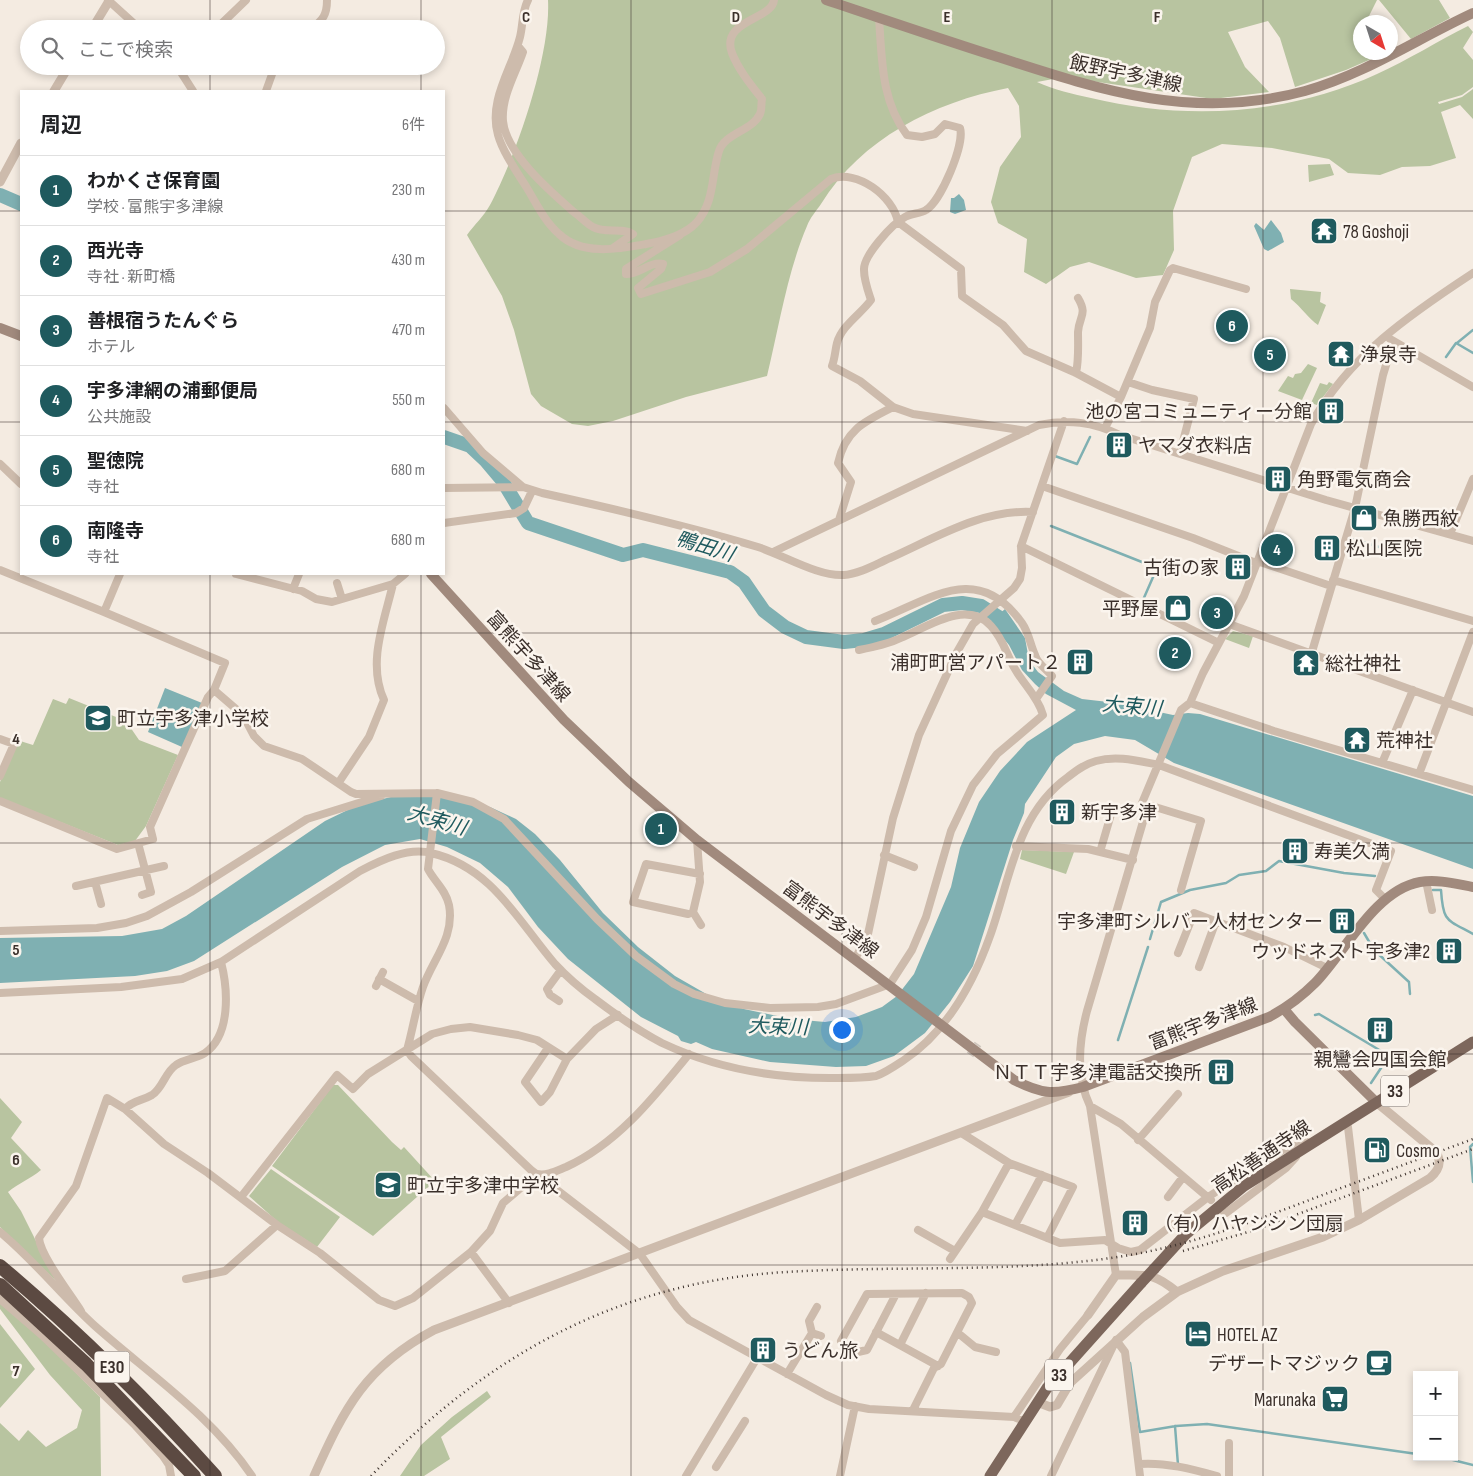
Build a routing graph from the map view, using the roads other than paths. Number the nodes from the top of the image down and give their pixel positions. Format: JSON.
{"nodes":[{"id":1,"x":108,"y":0,"type":"edge"},
{"id":2,"x":246,"y":0,"type":"edge"},
{"id":3,"x":327,"y":0,"type":"edge"},
{"id":4,"x":528,"y":0,"type":"edge"},
{"id":5,"x":774,"y":0,"type":"edge"},
{"id":6,"x":826,"y":0,"type":"edge"},
{"id":7,"x":1473,"y":13,"type":"edge"},
{"id":8,"x":879,"y":18,"type":"junction"},
{"id":9,"x":97,"y":20,"type":"edge"},
{"id":10,"x":130,"y":20,"type":"edge"},
{"id":11,"x":225,"y":20,"type":"edge"},
{"id":12,"x":322,"y":20,"type":"edge"},
{"id":13,"x":518,"y":46,"type":"junction"},
{"id":14,"x":64,"y":75,"type":"edge"},
{"id":15,"x":183,"y":75,"type":"edge"},
{"id":16,"x":272,"y":75,"type":"edge"},
{"id":17,"x":55,"y":90,"type":"edge"},
{"id":18,"x":192,"y":90,"type":"edge"},
{"id":19,"x":266,"y":90,"type":"edge"},
{"id":20,"x":20,"y":145,"type":"edge"},
{"id":21,"x":0,"y":182,"type":"edge"},
{"id":22,"x":898,"y":222,"type":"junction"},
{"id":23,"x":680,"y":235,"type":"junction"},
{"id":24,"x":610,"y":251,"type":"junction"},
{"id":25,"x":1473,"y":273,"type":"edge"},
{"id":26,"x":1246,"y":289,"type":"dead end"},
{"id":27,"x":1078,"y":298,"type":"dead end"},
{"id":28,"x":0,"y":328,"type":"edge"},
{"id":29,"x":20,"y":336,"type":"edge"},
{"id":30,"x":1390,"y":339,"type":"junction"},
{"id":31,"x":1076,"y":373,"type":"junction"},
{"id":32,"x":1128,"y":382,"type":"junction"},
{"id":33,"x":1473,"y":387,"type":"edge"},
{"id":34,"x":1121,"y":396,"type":"junction"},
{"id":35,"x":893,"y":407,"type":"junction"},
{"id":36,"x":445,"y":409,"type":"edge"},
{"id":37,"x":1064,"y":421,"type":"junction"},
{"id":38,"x":1105,"y":428,"type":"junction"},
{"id":39,"x":1027,"y":431,"type":"junction"},
{"id":40,"x":1180,"y":453,"type":"junction"},
{"id":41,"x":0,"y":464,"type":"edge"},
{"id":42,"x":1473,"y":479,"type":"edge"},
{"id":43,"x":20,"y":483,"type":"edge"},
{"id":44,"x":523,"y":486,"type":"junction"},
{"id":45,"x":1042,"y":486,"type":"junction"},
{"id":46,"x":445,"y":488,"type":"edge"},
{"id":47,"x":1287,"y":488,"type":"junction"},
{"id":48,"x":532,"y":491,"type":"junction"},
{"id":49,"x":1355,"y":508,"type":"junction"},
{"id":50,"x":1033,"y":512,"type":"junction"},
{"id":51,"x":839,"y":520,"type":"junction"},
{"id":52,"x":445,"y":523,"type":"edge"},
{"id":53,"x":1450,"y":534,"type":"junction"},
{"id":54,"x":1473,"y":541,"type":"edge"},
{"id":55,"x":1021,"y":546,"type":"junction"},
{"id":56,"x":773,"y":552,"type":"junction"},
{"id":57,"x":1257,"y":562,"type":"junction"},
{"id":58,"x":0,"y":570,"type":"edge"},
{"id":59,"x":120,"y":575,"type":"edge"},
{"id":60,"x":240,"y":575,"type":"edge"},
{"id":61,"x":299,"y":575,"type":"edge"},
{"id":62,"x":404,"y":575,"type":"edge"},
{"id":63,"x":432,"y":575,"type":"edge"},
{"id":64,"x":337,"y":583,"type":"dead end"},
{"id":65,"x":1332,"y":583,"type":"junction"},
{"id":66,"x":393,"y":584,"type":"junction"},
{"id":67,"x":293,"y":588,"type":"junction"},
{"id":68,"x":342,"y":599,"type":"junction"},
{"id":69,"x":1001,"y":599,"type":"junction"},
{"id":70,"x":104,"y":612,"type":"junction"},
{"id":71,"x":980,"y":618,"type":"junction"},
{"id":72,"x":875,"y":621,"type":"dead end"},
{"id":73,"x":1473,"y":621,"type":"edge"},
{"id":74,"x":1229,"y":624,"type":"junction"},
{"id":75,"x":1473,"y":632,"type":"edge"},
{"id":76,"x":1220,"y":643,"type":"junction"},
{"id":77,"x":859,"y":650,"type":"dead end"},
{"id":78,"x":1311,"y":655,"type":"junction"},
{"id":79,"x":214,"y":690,"type":"junction"},
{"id":80,"x":1413,"y":690,"type":"junction"},
{"id":81,"x":1036,"y":699,"type":"junction"},
{"id":82,"x":1445,"y":702,"type":"junction"},
{"id":83,"x":1190,"y":703,"type":"junction"},
{"id":84,"x":1473,"y":712,"type":"edge"},
{"id":85,"x":0,"y":738,"type":"edge"},
{"id":86,"x":1382,"y":763,"type":"junction"},
{"id":87,"x":1159,"y":765,"type":"junction"},
{"id":88,"x":1419,"y":774,"type":"junction"},
{"id":89,"x":0,"y":776,"type":"edge"},
{"id":90,"x":339,"y":782,"type":"junction"},
{"id":91,"x":1473,"y":790,"type":"edge"},
{"id":92,"x":389,"y":794,"type":"junction"},
{"id":93,"x":437,"y":794,"type":"junction"},
{"id":94,"x":0,"y":801,"type":"edge"},
{"id":95,"x":1142,"y":803,"type":"junction"},
{"id":96,"x":1112,"y":811,"type":"dead end"},
{"id":97,"x":698,"y":840,"type":"junction"},
{"id":98,"x":138,"y":843,"type":"junction"},
{"id":99,"x":1016,"y":846,"type":"junction"},
{"id":100,"x":430,"y":850,"type":"junction"},
{"id":101,"x":1100,"y":852,"type":"junction"},
{"id":102,"x":884,"y":855,"type":"junction"},
{"id":103,"x":1133,"y":860,"type":"junction"},
{"id":104,"x":164,"y":866,"type":"dead end"},
{"id":105,"x":914,"y":868,"type":"dead end"},
{"id":106,"x":145,"y":870,"type":"junction"},
{"id":107,"x":700,"y":874,"type":"junction"},
{"id":108,"x":1426,"y":881,"type":"junction"},
{"id":109,"x":95,"y":882,"type":"junction"},
{"id":110,"x":76,"y":886,"type":"dead end"},
{"id":111,"x":1473,"y":886,"type":"edge"},
{"id":112,"x":1181,"y":890,"type":"dead end"},
{"id":113,"x":142,"y":895,"type":"dead end"},
{"id":114,"x":1385,"y":899,"type":"junction"},
{"id":115,"x":101,"y":904,"type":"dead end"},
{"id":116,"x":1432,"y":910,"type":"dead end"},
{"id":117,"x":693,"y":912,"type":"junction"},
{"id":118,"x":1216,"y":921,"type":"junction"},
{"id":119,"x":701,"y":924,"type":"dead end"},
{"id":120,"x":0,"y":931,"type":"edge"},
{"id":121,"x":1178,"y":953,"type":"dead end"},
{"id":122,"x":855,"y":959,"type":"junction"},
{"id":123,"x":221,"y":962,"type":"junction"},
{"id":124,"x":1199,"y":967,"type":"dead end"},
{"id":125,"x":1327,"y":968,"type":"junction"},
{"id":126,"x":560,"y":970,"type":"junction"},
{"id":127,"x":380,"y":979,"type":"dead end"},
{"id":128,"x":891,"y":985,"type":"junction"},
{"id":129,"x":0,"y":992,"type":"edge"},
{"id":130,"x":418,"y":1001,"type":"junction"},
{"id":131,"x":559,"y":1001,"type":"dead end"},
{"id":132,"x":1284,"y":1009,"type":"junction"},
{"id":133,"x":618,"y":1015,"type":"junction"},
{"id":134,"x":941,"y":1024,"type":"junction"},
{"id":135,"x":1473,"y":1042,"type":"edge"},
{"id":136,"x":548,"y":1048,"type":"junction"},
{"id":137,"x":407,"y":1050,"type":"junction"},
{"id":138,"x":689,"y":1054,"type":"junction"},
{"id":139,"x":567,"y":1059,"type":"junction"},
{"id":140,"x":1082,"y":1087,"type":"junction"},
{"id":141,"x":1178,"y":1094,"type":"dead end"},
{"id":142,"x":1376,"y":1102,"type":"junction"},
{"id":143,"x":1090,"y":1106,"type":"junction"},
{"id":144,"x":125,"y":1109,"type":"junction"},
{"id":145,"x":1346,"y":1121,"type":"junction"},
{"id":146,"x":963,"y":1134,"type":"junction"},
{"id":147,"x":1316,"y":1139,"type":"junction"},
{"id":148,"x":1138,"y":1140,"type":"junction"},
{"id":149,"x":1303,"y":1147,"type":"junction"},
{"id":150,"x":1008,"y":1163,"type":"junction"},
{"id":151,"x":537,"y":1174,"type":"junction"},
{"id":152,"x":1042,"y":1175,"type":"junction"},
{"id":153,"x":1183,"y":1177,"type":"junction"},
{"id":154,"x":241,"y":1197,"type":"junction"},
{"id":155,"x":1168,"y":1197,"type":"dead end"},
{"id":156,"x":1210,"y":1198,"type":"junction"},
{"id":157,"x":1223,"y":1211,"type":"dead end"},
{"id":158,"x":982,"y":1212,"type":"junction"},
{"id":159,"x":1359,"y":1220,"type":"junction"},
{"id":160,"x":276,"y":1225,"type":"junction"},
{"id":161,"x":1015,"y":1225,"type":"junction"},
{"id":162,"x":918,"y":1230,"type":"dead end"},
{"id":163,"x":0,"y":1234,"type":"edge"},
{"id":164,"x":1047,"y":1238,"type":"junction"},
{"id":165,"x":1110,"y":1243,"type":"junction"},
{"id":166,"x":955,"y":1251,"type":"junction"},
{"id":167,"x":471,"y":1252,"type":"junction"},
{"id":168,"x":640,"y":1254,"type":"junction"},
{"id":169,"x":950,"y":1259,"type":"dead end"},
{"id":170,"x":0,"y":1266,"type":"edge"},
{"id":171,"x":1116,"y":1274,"type":"junction"},
{"id":172,"x":186,"y":1279,"type":"dead end"},
{"id":173,"x":0,"y":1286,"type":"edge"},
{"id":174,"x":1177,"y":1292,"type":"junction"},
{"id":175,"x":926,"y":1293,"type":"junction"},
{"id":176,"x":896,"y":1294,"type":"junction"},
{"id":177,"x":0,"y":1299,"type":"edge"},
{"id":178,"x":509,"y":1303,"type":"junction"},
{"id":179,"x":817,"y":1307,"type":"dead end"},
{"id":180,"x":81,"y":1311,"type":"junction"},
{"id":181,"x":1088,"y":1315,"type":"joint"},
{"id":182,"x":876,"y":1332,"type":"junction"},
{"id":183,"x":812,"y":1333,"type":"junction"},
{"id":184,"x":958,"y":1333,"type":"junction"},
{"id":185,"x":821,"y":1336,"type":"dead end"},
{"id":186,"x":1116,"y":1340,"type":"junction"},
{"id":187,"x":900,"y":1346,"type":"junction"},
{"id":188,"x":986,"y":1349,"type":"junction"},
{"id":189,"x":996,"y":1352,"type":"dead end"},
{"id":190,"x":757,"y":1358,"type":"junction"},
{"id":191,"x":984,"y":1358,"type":"dead end"},
{"id":192,"x":938,"y":1366,"type":"junction"},
{"id":193,"x":787,"y":1374,"type":"junction"},
{"id":194,"x":1037,"y":1402,"type":"junction"},
{"id":195,"x":855,"y":1406,"type":"junction"},
{"id":196,"x":913,"y":1410,"type":"junction"},
{"id":197,"x":1019,"y":1419,"type":"junction"},
{"id":198,"x":745,"y":1421,"type":"dead end"},
{"id":199,"x":1229,"y":1443,"type":"dead end"},
{"id":200,"x":1139,"y":1464,"type":"junction"},
{"id":201,"x":716,"y":1467,"type":"dead end"},
{"id":202,"x":1190,"y":1469,"type":"junction"},
{"id":203,"x":1229,"y":1475,"type":"edge"},
{"id":204,"x":171,"y":1476,"type":"edge"},
{"id":205,"x":194,"y":1476,"type":"edge"},
{"id":206,"x":215,"y":1476,"type":"edge"},
{"id":207,"x":252,"y":1476,"type":"edge"},
{"id":208,"x":314,"y":1476,"type":"edge"},
{"id":209,"x":686,"y":1476,"type":"edge"},
{"id":210,"x":840,"y":1476,"type":"edge"},
{"id":211,"x":990,"y":1476,"type":"edge"},
{"id":212,"x":1051,"y":1476,"type":"edge"},
{"id":213,"x":1140,"y":1476,"type":"edge"},
{"id":214,"x":1204,"y":1476,"type":"edge"},
{"id":215,"x":1216,"y":1476,"type":"edge"}],
"edges":[{"from":1,"to":9,"type":"street"},
{"from":1,"to":10,"type":"street"},
{"from":2,"to":11,"type":"street"},
{"from":3,"to":12,"type":"street"},
{"from":4,"to":13,"type":"street"},
{"from":5,"to":23,"type":"street"},
{"from":6,"to":8,"type":"main road","name":"飯野宇多津線"},
{"from":7,"to":8,"type":"main road","name":"飯野宇多津線"},
{"from":8,"to":22,"type":"street"},
{"from":13,"to":24,"type":"street"},
{"from":13,"to":24,"type":"street"},
{"from":14,"to":17,"type":"street"},
{"from":15,"to":18,"type":"street"},
{"from":16,"to":19,"type":"street"},
{"from":20,"to":21,"type":"street"},
{"from":22,"to":23,"type":"street"},
{"from":22,"to":31,"type":"street"},
{"from":22,"to":35,"type":"street"},
{"from":23,"to":24,"type":"street"},
{"from":25,"to":30,"type":"street"},
{"from":26,"to":32,"type":"street"},
{"from":27,"to":31,"type":"street"},
{"from":28,"to":29,"type":"main road"},
{"from":30,"to":33,"type":"street"},
{"from":30,"to":47,"type":"street"},
{"from":30,"to":49,"type":"street"},
{"from":31,"to":34,"type":"street"},
{"from":32,"to":34,"type":"street"},
{"from":32,"to":40,"type":"street"},
{"from":34,"to":38,"type":"street"},
{"from":35,"to":39,"type":"street"},
{"from":35,"to":51,"type":"street"},
{"from":36,"to":44,"type":"street"},
{"from":37,"to":38,"type":"street"},
{"from":37,"to":39,"type":"street"},
{"from":37,"to":45,"type":"street"},
{"from":38,"to":40,"type":"street"},
{"from":39,"to":51,"type":"street"},
{"from":40,"to":47,"type":"street"},
{"from":41,"to":43,"type":"street"},
{"from":42,"to":53,"type":"street"},
{"from":44,"to":46,"type":"street"},
{"from":44,"to":48,"type":"street"},
{"from":45,"to":50,"type":"street"},
{"from":45,"to":57,"type":"street"},
{"from":47,"to":49,"type":"street"},
{"from":47,"to":57,"type":"street"},
{"from":48,"to":52,"type":"street"},
{"from":48,"to":56,"type":"street"},
{"from":49,"to":53,"type":"street"},
{"from":49,"to":65,"type":"street"},
{"from":50,"to":55,"type":"street"},
{"from":50,"to":56,"type":"street"},
{"from":51,"to":56,"type":"street"},
{"from":53,"to":54,"type":"street"},
{"from":55,"to":69,"type":"street"},
{"from":55,"to":76,"type":"street"},
{"from":57,"to":65,"type":"street"},
{"from":57,"to":74,"type":"street"},
{"from":58,"to":70,"type":"street"},
{"from":59,"to":70,"type":"street"},
{"from":60,"to":67,"type":"street"},
{"from":61,"to":67,"type":"street"},
{"from":62,"to":66,"type":"street"},
{"from":63,"to":97,"type":"main road","name":"富熊宇多津線"},
{"from":64,"to":68,"type":"street"},
{"from":65,"to":73,"type":"street"},
{"from":65,"to":78,"type":"street"},
{"from":66,"to":68,"type":"street"},
{"from":66,"to":90,"type":"street"},
{"from":67,"to":68,"type":"street"},
{"from":69,"to":71,"type":"street"},
{"from":69,"to":72,"type":"street"},
{"from":69,"to":81,"type":"street"},
{"from":70,"to":79,"type":"street"},
{"from":71,"to":77,"type":"street"},
{"from":71,"to":81,"type":"street"},
{"from":71,"to":102,"type":"street"},
{"from":74,"to":76,"type":"street"},
{"from":74,"to":78,"type":"street"},
{"from":75,"to":82,"type":"street"},
{"from":76,"to":83,"type":"street"},
{"from":78,"to":80,"type":"street"},
{"from":79,"to":90,"type":"street"},
{"from":79,"to":98,"type":"street"},
{"from":80,"to":82,"type":"street"},
{"from":80,"to":86,"type":"street"},
{"from":81,"to":128,"type":"street"},
{"from":82,"to":84,"type":"street"},
{"from":82,"to":88,"type":"street"},
{"from":83,"to":86,"type":"street"},
{"from":83,"to":87,"type":"street"},
{"from":85,"to":89,"type":"street"},
{"from":86,"to":88,"type":"street"},
{"from":87,"to":95,"type":"street"},
{"from":87,"to":99,"type":"street"},
{"from":87,"to":114,"type":"street"},
{"from":88,"to":91,"type":"street"},
{"from":90,"to":92,"type":"street"},
{"from":92,"to":93,"type":"street"},
{"from":92,"to":120,"type":"street"},
{"from":93,"to":100,"type":"street"},
{"from":93,"to":128,"type":"street"},
{"from":94,"to":98,"type":"street"},
{"from":95,"to":103,"type":"street"},
{"from":95,"to":112,"type":"street"},
{"from":96,"to":101,"type":"street"},
{"from":97,"to":107,"type":"street"},
{"from":97,"to":122,"type":"main road","name":"富熊宇多津線"},
{"from":98,"to":106,"type":"street"},
{"from":99,"to":101,"type":"street"},
{"from":99,"to":134,"type":"street"},
{"from":100,"to":123,"type":"street"},
{"from":100,"to":126,"type":"street"},
{"from":100,"to":130,"type":"street"},
{"from":101,"to":103,"type":"street"},
{"from":102,"to":105,"type":"street"},
{"from":102,"to":122,"type":"street"},
{"from":103,"to":140,"type":"street"},
{"from":104,"to":106,"type":"street"},
{"from":106,"to":109,"type":"street"},
{"from":106,"to":113,"type":"street"},
{"from":107,"to":117,"type":"street"},
{"from":107,"to":117,"type":"street"},
{"from":108,"to":111,"type":"main road"},
{"from":108,"to":114,"type":"main road","name":"富熊宇多津線"},
{"from":108,"to":116,"type":"street"},
{"from":109,"to":110,"type":"street"},
{"from":109,"to":115,"type":"street"},
{"from":114,"to":125,"type":"main road","name":"富熊宇多津線"},
{"from":117,"to":119,"type":"street"},
{"from":118,"to":121,"type":"street"},
{"from":118,"to":124,"type":"street"},
{"from":118,"to":125,"type":"street"},
{"from":122,"to":128,"type":"main road","name":"富熊宇多津線"},
{"from":123,"to":129,"type":"street"},
{"from":123,"to":144,"type":"street"},
{"from":125,"to":132,"type":"main road","name":"富熊宇多津線"},
{"from":126,"to":131,"type":"street"},
{"from":126,"to":133,"type":"street"},
{"from":127,"to":130,"type":"street"},
{"from":128,"to":134,"type":"main road","name":"富熊宇多津線"},
{"from":130,"to":137,"type":"street"},
{"from":132,"to":140,"type":"main road","name":"富熊宇多津線"},
{"from":132,"to":142,"type":"main road"},
{"from":133,"to":138,"type":"street"},
{"from":133,"to":139,"type":"street"},
{"from":134,"to":138,"type":"street"},
{"from":134,"to":140,"type":"main road","name":"富熊宇多津線"},
{"from":135,"to":142,"type":"main road","name":"高松善通寺線","number":"33"},
{"from":136,"to":137,"type":"street"},
{"from":136,"to":139,"type":"street"},
{"from":136,"to":139,"type":"street"},
{"from":137,"to":151,"type":"street"},
{"from":137,"to":154,"type":"street"},
{"from":138,"to":151,"type":"street"},
{"from":140,"to":143,"type":"street"},
{"from":140,"to":146,"type":"street"},
{"from":141,"to":148,"type":"street"},
{"from":142,"to":145,"type":"main road","name":"高松善通寺線","number":"33"},
{"from":142,"to":159,"type":"street"},
{"from":143,"to":148,"type":"street"},
{"from":143,"to":165,"type":"street"},
{"from":144,"to":154,"type":"street"},
{"from":144,"to":180,"type":"street"},
{"from":145,"to":147,"type":"main road","name":"高松善通寺線","number":"33"},
{"from":145,"to":159,"type":"street"},
{"from":146,"to":150,"type":"street"},
{"from":146,"to":168,"type":"street"},
{"from":147,"to":149,"type":"main road","name":"高松善通寺線","number":"33"},
{"from":147,"to":156,"type":"street"},
{"from":148,"to":153,"type":"street"},
{"from":149,"to":157,"type":"street"},
{"from":149,"to":194,"type":"main road","name":"高松善通寺線","number":"33","bridge":true},
{"from":150,"to":152,"type":"street"},
{"from":150,"to":158,"type":"street"},
{"from":151,"to":167,"type":"street"},
{"from":151,"to":168,"type":"street"},
{"from":152,"to":161,"type":"street"},
{"from":152,"to":164,"type":"street"},
{"from":153,"to":155,"type":"street"},
{"from":153,"to":156,"type":"street"},
{"from":154,"to":160,"type":"street"},
{"from":156,"to":165,"type":"street"},
{"from":158,"to":161,"type":"street"},
{"from":158,"to":166,"type":"street"},
{"from":159,"to":174,"type":"street"},
{"from":160,"to":167,"type":"street"},
{"from":160,"to":172,"type":"street"},
{"from":161,"to":164,"type":"street"},
{"from":162,"to":166,"type":"street"},
{"from":163,"to":180,"type":"street"},
{"from":164,"to":165,"type":"street"},
{"from":165,"to":171,"type":"street"},
{"from":166,"to":169,"type":"street"},
{"from":167,"to":178,"type":"street"},
{"from":168,"to":178,"type":"street"},
{"from":168,"to":190,"type":"street"},
{"from":170,"to":206,"type":"highway","number":"E30"},
{"from":171,"to":174,"type":"street"},
{"from":171,"to":181,"type":"street"},
{"from":173,"to":205,"type":"highway","number":"E30"},
{"from":174,"to":186,"type":"street"},
{"from":175,"to":176,"type":"street"},
{"from":175,"to":184,"type":"street"},
{"from":175,"to":187,"type":"street"},
{"from":176,"to":182,"type":"street"},
{"from":176,"to":182,"type":"street"},
{"from":177,"to":204,"type":"street"},
{"from":178,"to":208,"type":"street"},
{"from":179,"to":183,"type":"street"},
{"from":180,"to":207,"type":"street"},
{"from":181,"to":197,"type":"street"},
{"from":182,"to":187,"type":"street"},
{"from":183,"to":185,"type":"street"},
{"from":183,"to":193,"type":"street"},
{"from":184,"to":188,"type":"street"},
{"from":184,"to":192,"type":"street"},
{"from":186,"to":194,"type":"street"},
{"from":186,"to":200,"type":"street"},
{"from":186,"to":212,"type":"street"},
{"from":187,"to":192,"type":"street"},
{"from":188,"to":189,"type":"street"},
{"from":188,"to":191,"type":"street"},
{"from":190,"to":193,"type":"street"},
{"from":190,"to":209,"type":"street"},
{"from":192,"to":196,"type":"street"},
{"from":193,"to":195,"type":"street"},
{"from":194,"to":197,"type":"main road","name":"高松善通寺線","number":"33"},
{"from":195,"to":196,"type":"street"},
{"from":195,"to":210,"type":"street"},
{"from":196,"to":197,"type":"street"},
{"from":197,"to":211,"type":"main road","name":"高松善通寺線","number":"33"},
{"from":198,"to":201,"type":"street"},
{"from":199,"to":203,"type":"street"},
{"from":200,"to":202,"type":"street"},
{"from":200,"to":213,"type":"street"},
{"from":202,"to":214,"type":"street"},
{"from":202,"to":215,"type":"street"}]}
